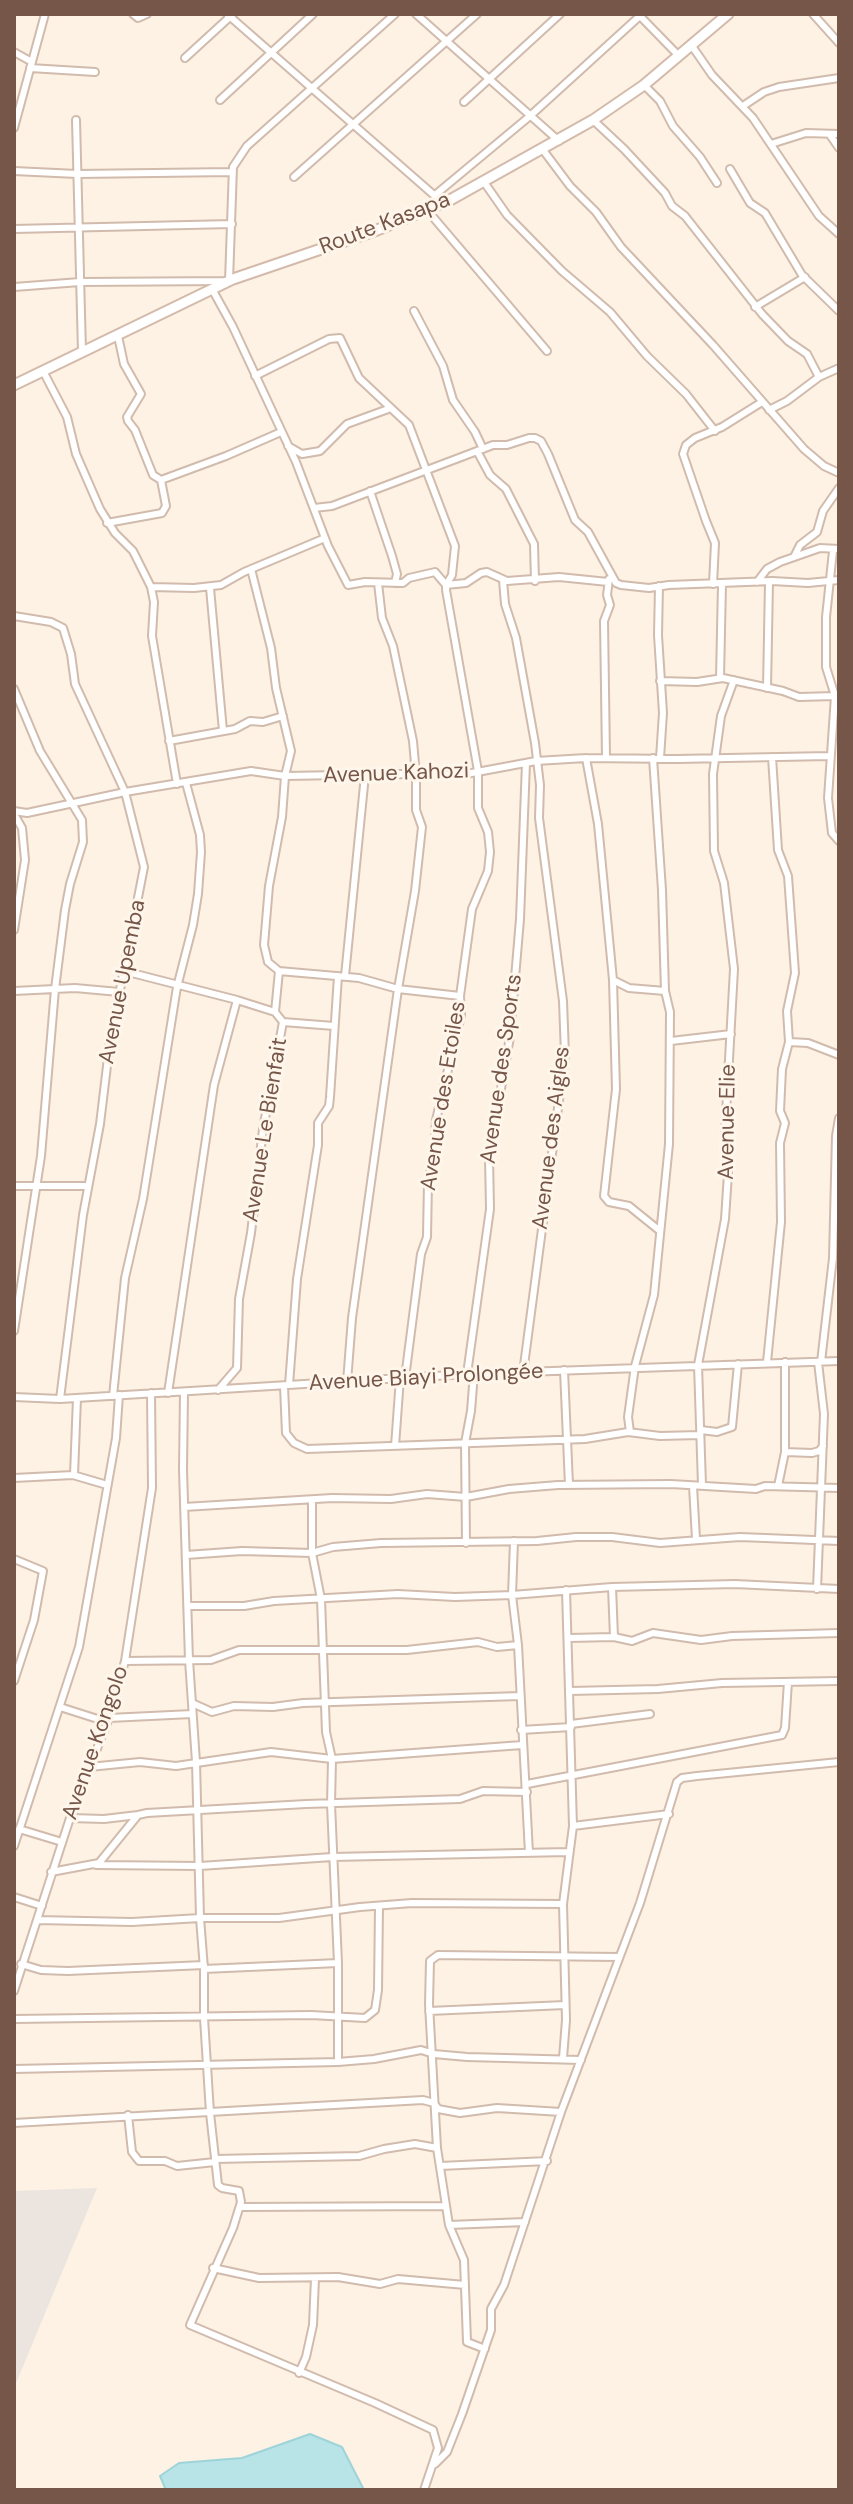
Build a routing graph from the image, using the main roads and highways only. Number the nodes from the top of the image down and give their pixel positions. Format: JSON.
{"nodes":[{"id":1,"x":728,"y":14,"type":"edge"},
{"id":2,"x":14,"y":385,"type":"edge"}],
"edges":[{"from":1,"to":2,"type":"main road","name":"Route Kasapa"}]}
